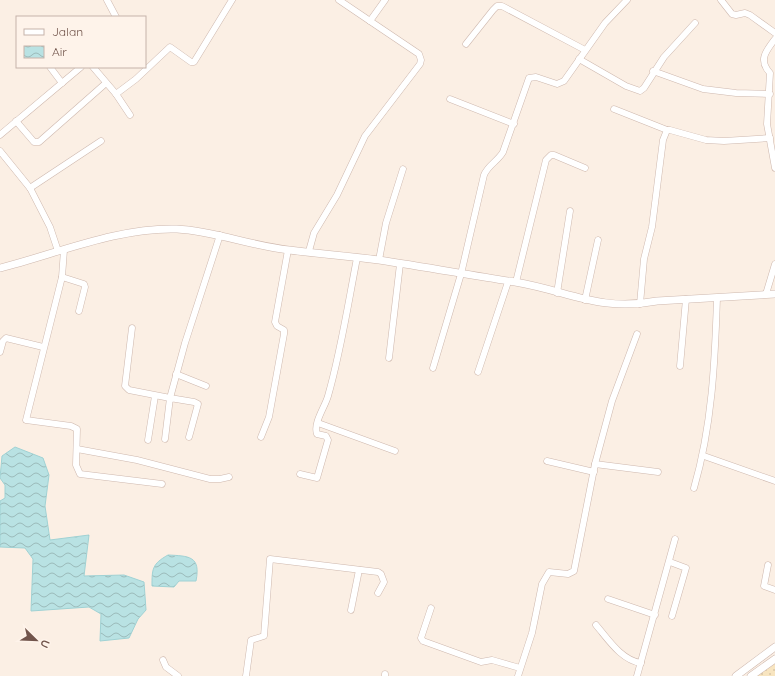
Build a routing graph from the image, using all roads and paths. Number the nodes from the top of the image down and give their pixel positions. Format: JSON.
{"nodes":[{"id":1,"x":107,"y":0,"type":"edge"},
{"id":2,"x":232,"y":0,"type":"edge"},
{"id":3,"x":339,"y":0,"type":"edge"},
{"id":4,"x":385,"y":0,"type":"edge"},
{"id":5,"x":506,"y":0,"type":"edge"},
{"id":6,"x":625,"y":0,"type":"edge"},
{"id":7,"x":721,"y":0,"type":"edge"},
{"id":8,"x":502,"y":6,"type":"junction"},
{"id":9,"x":115,"y":16,"type":"edge"},
{"id":10,"x":370,"y":21,"type":"junction"},
{"id":11,"x":696,"y":23,"type":"dead end"},
{"id":12,"x":775,"y":33,"type":"edge"},
{"id":13,"x":775,"y":39,"type":"edge"},
{"id":14,"x":466,"y":44,"type":"dead end"},
{"id":15,"x":585,"y":50,"type":"junction"},
{"id":16,"x":579,"y":59,"type":"junction"},
{"id":17,"x":51,"y":68,"type":"edge"},
{"id":18,"x":80,"y":68,"type":"edge"},
{"id":19,"x":94,"y":68,"type":"edge"},
{"id":20,"x":653,"y":71,"type":"junction"},
{"id":21,"x":773,"y":73,"type":"edge"},
{"id":22,"x":62,"y":83,"type":"junction"},
{"id":23,"x":106,"y":83,"type":"junction"},
{"id":24,"x":116,"y":94,"type":"junction"},
{"id":25,"x":770,"y":94,"type":"junction"},
{"id":26,"x":450,"y":99,"type":"dead end"},
{"id":27,"x":614,"y":109,"type":"dead end"},
{"id":28,"x":130,"y":115,"type":"dead end"},
{"id":29,"x":16,"y":121,"type":"junction"},
{"id":30,"x":514,"y":124,"type":"junction"},
{"id":31,"x":667,"y":130,"type":"junction"},
{"id":32,"x":0,"y":135,"type":"edge"},
{"id":33,"x":770,"y":138,"type":"junction"},
{"id":34,"x":101,"y":141,"type":"dead end"},
{"id":35,"x":0,"y":152,"type":"edge"},
{"id":36,"x":585,"y":168,"type":"dead end"},
{"id":37,"x":775,"y":168,"type":"edge"},
{"id":38,"x":403,"y":169,"type":"dead end"},
{"id":39,"x":30,"y":188,"type":"junction"},
{"id":40,"x":570,"y":211,"type":"dead end"},
{"id":41,"x":220,"y":235,"type":"junction"},
{"id":42,"x":598,"y":240,"type":"dead end"},
{"id":43,"x":288,"y":250,"type":"junction"},
{"id":44,"x":61,"y":251,"type":"junction"},
{"id":45,"x":309,"y":251,"type":"junction"},
{"id":46,"x":357,"y":258,"type":"junction"},
{"id":47,"x":378,"y":260,"type":"junction"},
{"id":48,"x":400,"y":264,"type":"junction"},
{"id":49,"x":775,"y":264,"type":"edge"},
{"id":50,"x":0,"y":268,"type":"edge"},
{"id":51,"x":461,"y":274,"type":"junction"},
{"id":52,"x":62,"y":277,"type":"junction"},
{"id":53,"x":508,"y":282,"type":"junction"},
{"id":54,"x":516,"y":282,"type":"junction"},
{"id":55,"x":557,"y":293,"type":"junction"},
{"id":56,"x":766,"y":294,"type":"junction"},
{"id":57,"x":775,"y":294,"type":"edge"},
{"id":58,"x":717,"y":298,"type":"junction"},
{"id":59,"x":686,"y":299,"type":"junction"},
{"id":60,"x":585,"y":300,"type":"junction"},
{"id":61,"x":640,"y":304,"type":"junction"},
{"id":62,"x":79,"y":311,"type":"dead end"},
{"id":63,"x":132,"y":328,"type":"dead end"},
{"id":64,"x":637,"y":334,"type":"dead end"},
{"id":65,"x":43,"y":347,"type":"junction"},
{"id":66,"x":0,"y":352,"type":"edge"},
{"id":67,"x":389,"y":358,"type":"dead end"},
{"id":68,"x":680,"y":366,"type":"dead end"},
{"id":69,"x":433,"y":368,"type":"dead end"},
{"id":70,"x":478,"y":372,"type":"dead end"},
{"id":71,"x":176,"y":374,"type":"junction"},
{"id":72,"x":206,"y":386,"type":"dead end"},
{"id":73,"x":155,"y":396,"type":"junction"},
{"id":74,"x":170,"y":398,"type":"junction"},
{"id":75,"x":318,"y":423,"type":"junction"},
{"id":76,"x":189,"y":437,"type":"dead end"},
{"id":77,"x":261,"y":437,"type":"dead end"},
{"id":78,"x":165,"y":439,"type":"dead end"},
{"id":79,"x":148,"y":440,"type":"dead end"},
{"id":80,"x":77,"y":449,"type":"junction"},
{"id":81,"x":395,"y":451,"type":"dead end"},
{"id":82,"x":704,"y":456,"type":"junction"},
{"id":83,"x":547,"y":461,"type":"dead end"},
{"id":84,"x":594,"y":464,"type":"junction"},
{"id":85,"x":594,"y":472,"type":"junction"},
{"id":86,"x":658,"y":472,"type":"dead end"},
{"id":87,"x":300,"y":474,"type":"dead end"},
{"id":88,"x":229,"y":477,"type":"dead end"},
{"id":89,"x":775,"y":481,"type":"edge"},
{"id":90,"x":162,"y":484,"type":"dead end"},
{"id":91,"x":694,"y":488,"type":"dead end"},
{"id":92,"x":675,"y":539,"type":"dead end"},
{"id":93,"x":670,"y":562,"type":"junction"},
{"id":94,"x":768,"y":565,"type":"dead end"},
{"id":95,"x":359,"y":570,"type":"junction"},
{"id":96,"x":775,"y":590,"type":"edge"},
{"id":97,"x":378,"y":593,"type":"dead end"},
{"id":98,"x":608,"y":599,"type":"dead end"},
{"id":99,"x":431,"y":608,"type":"dead end"},
{"id":100,"x":350,"y":610,"type":"dead end"},
{"id":101,"x":655,"y":615,"type":"junction"},
{"id":102,"x":672,"y":616,"type":"dead end"},
{"id":103,"x":596,"y":625,"type":"dead end"},
{"id":104,"x":775,"y":647,"type":"edge"},
{"id":105,"x":775,"y":659,"type":"edge"},
{"id":106,"x":163,"y":660,"type":"dead end"},
{"id":107,"x":641,"y":663,"type":"junction"},
{"id":108,"x":520,"y":668,"type":"junction"},
{"id":109,"x":178,"y":676,"type":"edge"},
{"id":110,"x":246,"y":676,"type":"edge"},
{"id":111,"x":518,"y":676,"type":"edge"},
{"id":112,"x":637,"y":676,"type":"edge"},
{"id":113,"x":736,"y":676,"type":"edge"},
{"id":114,"x":751,"y":676,"type":"edge"}],
"edges":[{"from":1,"to":9,"type":"street"},
{"from":2,"to":24,"type":"street"},
{"from":3,"to":10,"type":"street"},
{"from":4,"to":10,"type":"street"},
{"from":5,"to":8,"type":"street"},
{"from":6,"to":15,"type":"street"},
{"from":7,"to":12,"type":"street"},
{"from":8,"to":14,"type":"street"},
{"from":8,"to":15,"type":"street"},
{"from":10,"to":45,"type":"street"},
{"from":11,"to":20,"type":"street"},
{"from":13,"to":21,"type":"street"},
{"from":15,"to":16,"type":"street"},
{"from":16,"to":20,"type":"street"},
{"from":16,"to":30,"type":"street"},
{"from":17,"to":22,"type":"street"},
{"from":18,"to":22,"type":"street"},
{"from":19,"to":23,"type":"street"},
{"from":20,"to":25,"type":"street"},
{"from":21,"to":25,"type":"street"},
{"from":22,"to":29,"type":"street"},
{"from":23,"to":24,"type":"street"},
{"from":23,"to":29,"type":"street"},
{"from":24,"to":28,"type":"street"},
{"from":25,"to":33,"type":"street"},
{"from":26,"to":30,"type":"street"},
{"from":27,"to":31,"type":"street"},
{"from":29,"to":32,"type":"street"},
{"from":30,"to":51,"type":"street"},
{"from":31,"to":33,"type":"street"},
{"from":31,"to":61,"type":"street"},
{"from":33,"to":37,"type":"street"},
{"from":34,"to":39,"type":"street"},
{"from":35,"to":39,"type":"street"},
{"from":36,"to":54,"type":"street"},
{"from":38,"to":47,"type":"street"},
{"from":39,"to":44,"type":"street"},
{"from":40,"to":55,"type":"street"},
{"from":41,"to":43,"type":"street"},
{"from":41,"to":44,"type":"street"},
{"from":41,"to":71,"type":"street"},
{"from":42,"to":60,"type":"street"},
{"from":43,"to":45,"type":"street"},
{"from":43,"to":77,"type":"street"},
{"from":44,"to":50,"type":"street"},
{"from":44,"to":52,"type":"street"},
{"from":45,"to":46,"type":"street"},
{"from":46,"to":47,"type":"street"},
{"from":46,"to":75,"type":"street"},
{"from":47,"to":48,"type":"street"},
{"from":48,"to":51,"type":"street"},
{"from":48,"to":67,"type":"street"},
{"from":49,"to":56,"type":"street"},
{"from":51,"to":53,"type":"street"},
{"from":51,"to":69,"type":"street"},
{"from":52,"to":62,"type":"street"},
{"from":52,"to":65,"type":"street"},
{"from":53,"to":54,"type":"street"},
{"from":53,"to":70,"type":"street"},
{"from":54,"to":55,"type":"street"},
{"from":55,"to":60,"type":"street"},
{"from":56,"to":57,"type":"street"},
{"from":56,"to":58,"type":"street"},
{"from":58,"to":59,"type":"street"},
{"from":58,"to":82,"type":"street"},
{"from":59,"to":61,"type":"street"},
{"from":59,"to":68,"type":"street"},
{"from":60,"to":61,"type":"street"},
{"from":63,"to":73,"type":"street"},
{"from":64,"to":84,"type":"street"},
{"from":65,"to":66,"type":"street"},
{"from":65,"to":80,"type":"street"},
{"from":71,"to":72,"type":"street"},
{"from":71,"to":74,"type":"street"},
{"from":73,"to":74,"type":"street"},
{"from":73,"to":79,"type":"street"},
{"from":74,"to":76,"type":"street"},
{"from":74,"to":78,"type":"street"},
{"from":75,"to":81,"type":"street"},
{"from":75,"to":87,"type":"street"},
{"from":80,"to":88,"type":"street"},
{"from":80,"to":90,"type":"street"},
{"from":82,"to":89,"type":"street"},
{"from":82,"to":91,"type":"street"},
{"from":83,"to":85,"type":"street"},
{"from":84,"to":85,"type":"street"},
{"from":84,"to":86,"type":"street"},
{"from":85,"to":108,"type":"street"},
{"from":92,"to":93,"type":"street"},
{"from":93,"to":101,"type":"street"},
{"from":93,"to":102,"type":"street"},
{"from":94,"to":96,"type":"street"},
{"from":95,"to":97,"type":"street"},
{"from":95,"to":100,"type":"street"},
{"from":95,"to":110,"type":"street"},
{"from":98,"to":101,"type":"street"},
{"from":99,"to":108,"type":"street"},
{"from":101,"to":107,"type":"street"},
{"from":103,"to":107,"type":"street"},
{"from":104,"to":113,"type":"street"},
{"from":105,"to":114,"type":"street"},
{"from":106,"to":109,"type":"street"},
{"from":107,"to":112,"type":"street"},
{"from":108,"to":111,"type":"street"}]}
